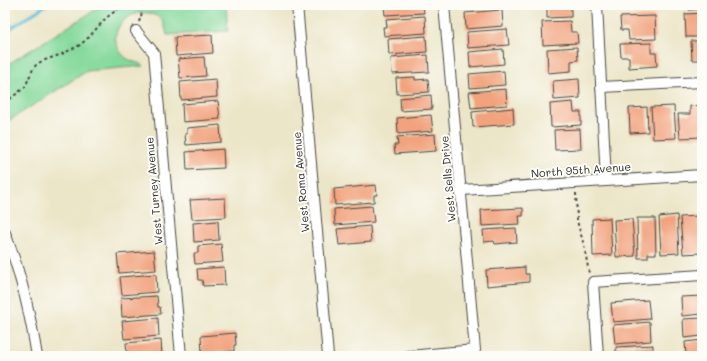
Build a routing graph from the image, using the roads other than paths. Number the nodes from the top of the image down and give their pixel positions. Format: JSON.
{"nodes":[{"id":1,"x":297,"y":5,"type":"edge"},
{"id":2,"x":444,"y":5,"type":"edge"},
{"id":3,"x":597,"y":5,"type":"edge"},
{"id":4,"x":136,"y":31,"type":"road end"},
{"id":5,"x":702,"y":82,"type":"edge"},
{"id":6,"x":601,"y":87,"type":"junction"},
{"id":7,"x":702,"y":175,"type":"edge"},
{"id":8,"x":606,"y":180,"type":"junction"},
{"id":9,"x":461,"y":190,"type":"junction"},
{"id":10,"x":5,"y":232,"type":"edge"},
{"id":11,"x":702,"y":275,"type":"edge"},
{"id":12,"x":37,"y":356,"type":"edge"},
{"id":13,"x":181,"y":356,"type":"edge"},
{"id":14,"x":328,"y":356,"type":"edge"},
{"id":15,"x":409,"y":356,"type":"edge"},
{"id":16,"x":598,"y":356,"type":"edge"}],
"edges":[{"from":1,"to":14,"type":"street","name":"West Roma Avenue"},
{"from":2,"to":9,"type":"street","name":"West Sells Drive"},
{"from":3,"to":6,"type":"street"},
{"from":4,"to":13,"type":"street","name":"West Turney Avenue"},
{"from":5,"to":6,"type":"street"},
{"from":6,"to":8,"type":"street"},
{"from":7,"to":8,"type":"street","name":"North 95th Avenue"},
{"from":8,"to":9,"type":"street","name":"North 95th Avenue"},
{"from":9,"to":15,"type":"street","name":"West Sells Drive"},
{"from":10,"to":12,"type":"street"},
{"from":11,"to":16,"type":"street"}]}
